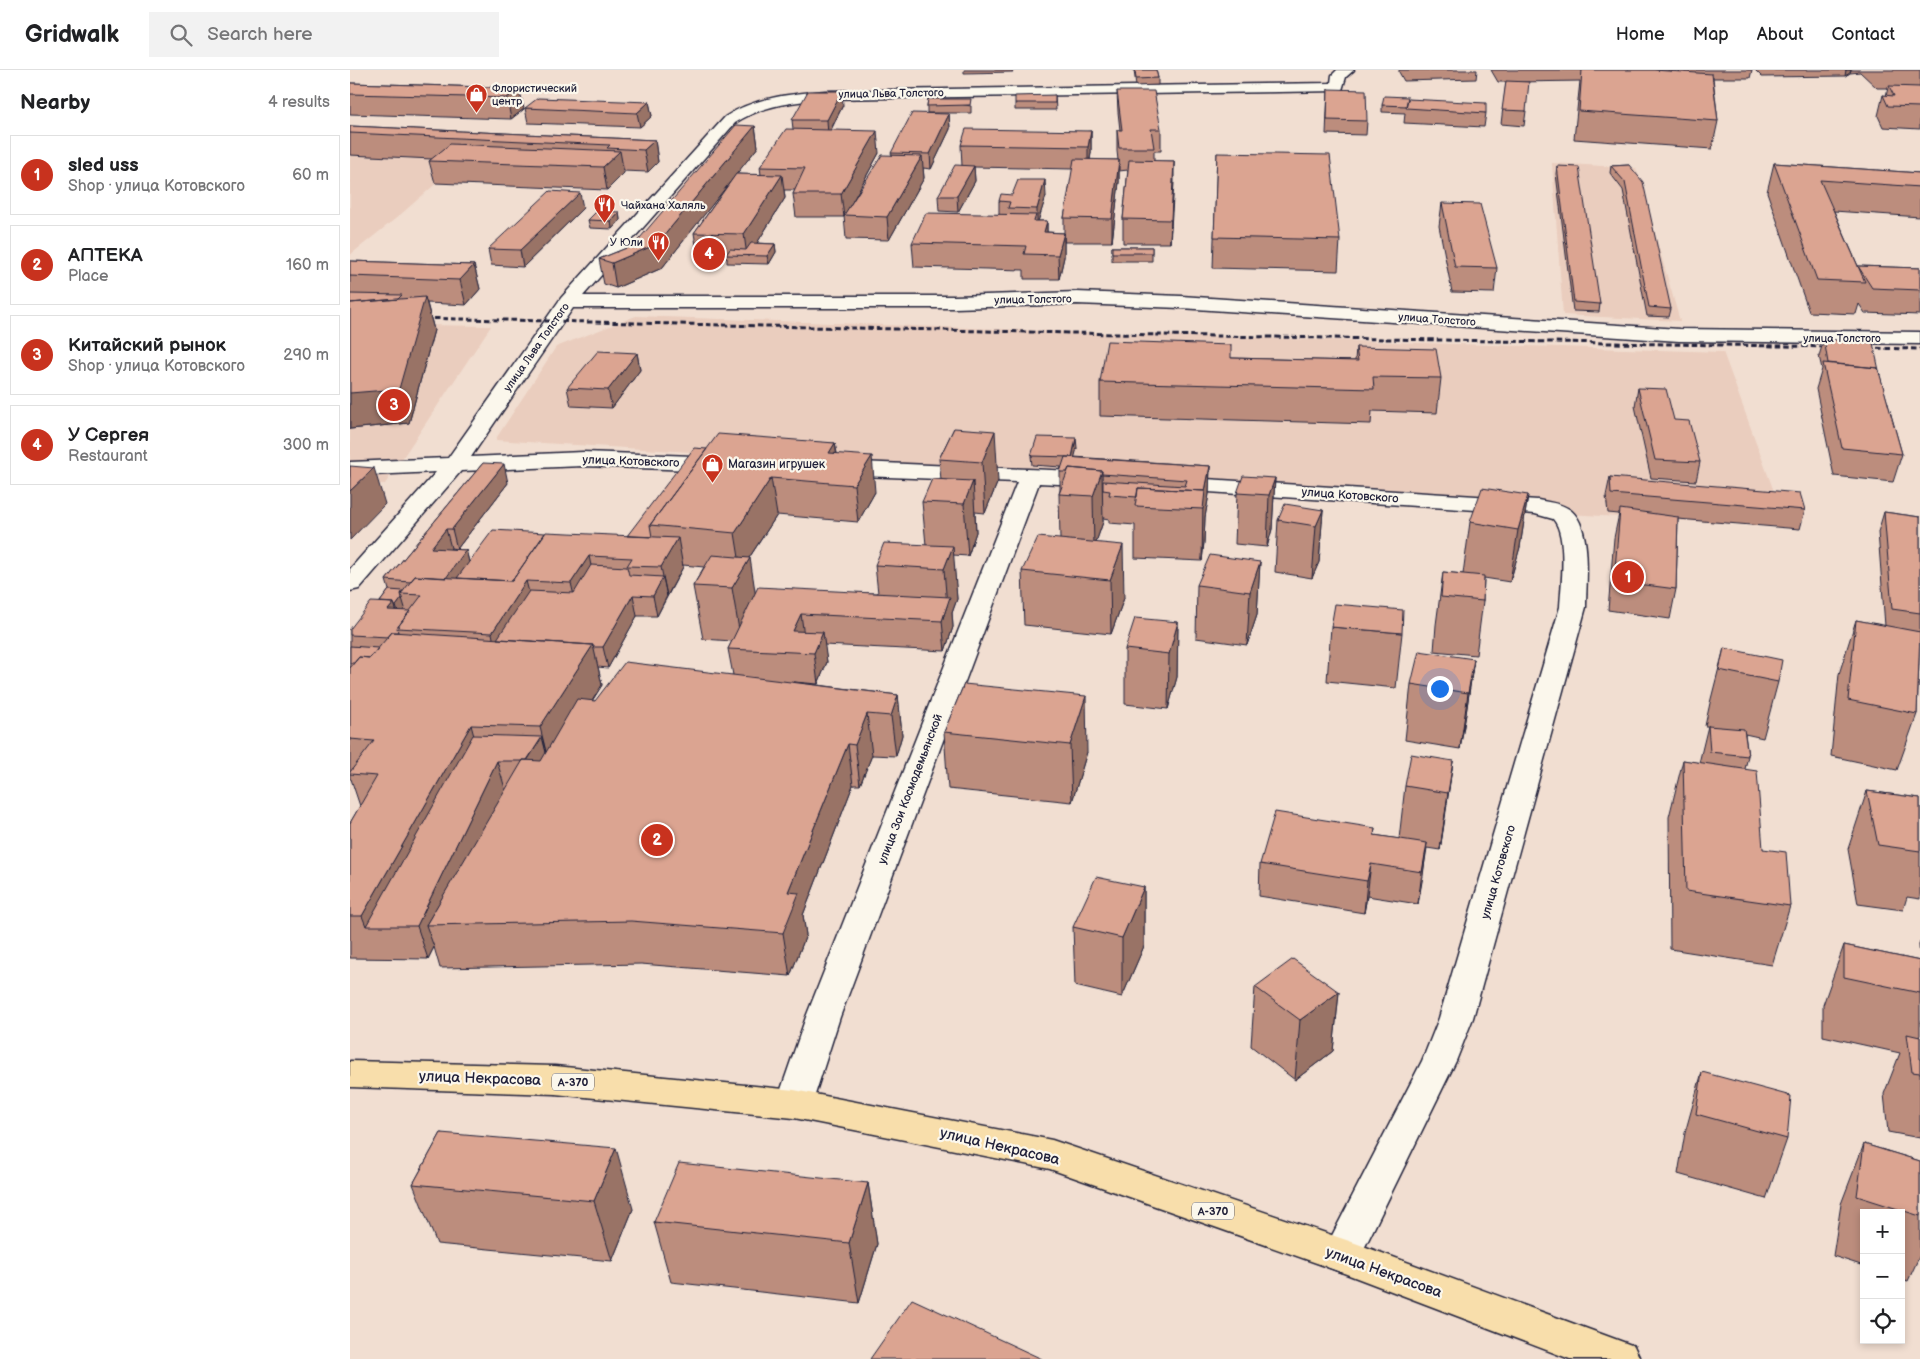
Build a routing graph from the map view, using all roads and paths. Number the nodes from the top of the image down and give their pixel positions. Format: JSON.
{"nodes":[{"id":1,"x":1347,"y":70,"type":"edge"},
{"id":2,"x":568,"y":302,"type":"junction"},
{"id":3,"x":1920,"y":338,"type":"edge"},
{"id":4,"x":456,"y":463,"type":"junction"},
{"id":5,"x":742,"y":465,"type":"edge"},
{"id":6,"x":812,"y":467,"type":"edge"},
{"id":7,"x":350,"y":469,"type":"edge"},
{"id":8,"x":1031,"y":475,"type":"junction"},
{"id":9,"x":350,"y":584,"type":"edge"},
{"id":10,"x":350,"y":1074,"type":"edge"},
{"id":11,"x":794,"y":1104,"type":"junction"},
{"id":12,"x":1341,"y":1255,"type":"junction"},
{"id":13,"x":1619,"y":1359,"type":"edge"}],
"edges":[{"from":1,"to":2,"type":"street","name":"улица Льва Толстого"},
{"from":2,"to":3,"type":"street","name":"улица Толстого"},
{"from":2,"to":4,"type":"street","name":"улица Льва Толстого"},
{"from":4,"to":5,"type":"street","name":"улица Котовского"},
{"from":4,"to":7,"type":"street","name":"улица Котовского"},
{"from":4,"to":9,"type":"street","name":"улица Льва Толстого"},
{"from":6,"to":8,"type":"street","name":"улица Котовского"},
{"from":8,"to":11,"type":"street","name":"улица Зои Космодемьянской"},
{"from":8,"to":12,"type":"street","name":"улица Котовского"},
{"from":10,"to":11,"type":"highway","name":"улица Некрасова","number":"А-370"},
{"from":11,"to":12,"type":"highway","name":"улица Некрасова","number":"А-370"},
{"from":12,"to":13,"type":"highway","name":"улица Некрасова","number":"А-370"}]}
